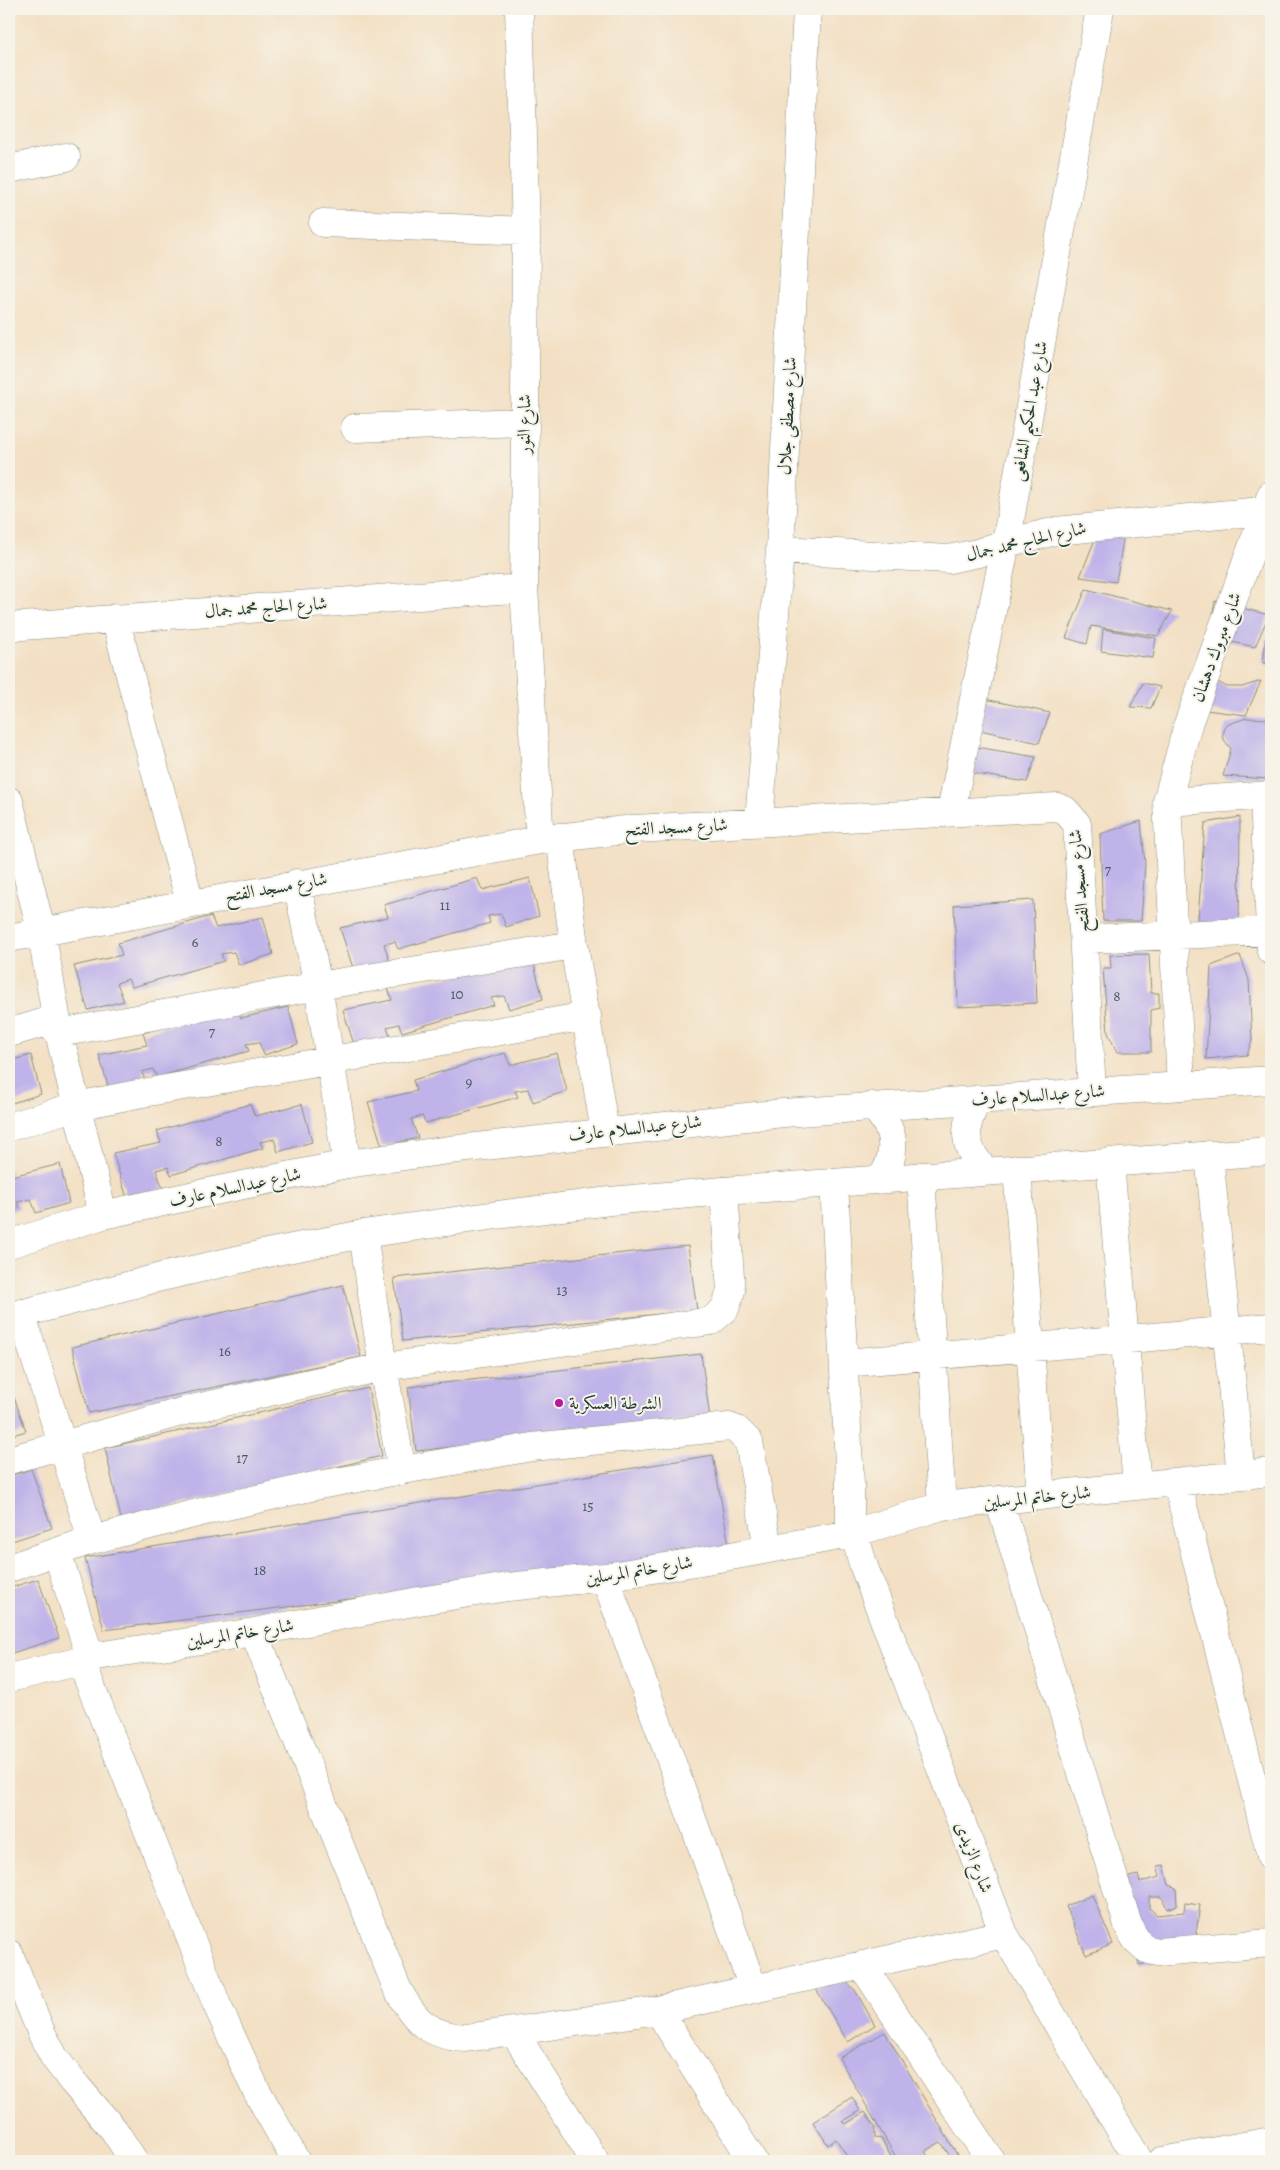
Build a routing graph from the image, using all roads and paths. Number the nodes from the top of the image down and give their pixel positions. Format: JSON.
{"nodes":[{"id":1,"x":519,"y":9,"type":"edge"},
{"id":2,"x":807,"y":9,"type":"edge"},
{"id":3,"x":1100,"y":9,"type":"edge"},
{"id":4,"x":66,"y":157,"type":"dead end"},
{"id":5,"x":9,"y":169,"type":"edge"},
{"id":6,"x":323,"y":223,"type":"dead end"},
{"id":7,"x":526,"y":230,"type":"junction"},
{"id":8,"x":524,"y":422,"type":"junction"},
{"id":9,"x":356,"y":428,"type":"dead end"},
{"id":10,"x":1269,"y":505,"type":"edge"},
{"id":11,"x":1006,"y":543,"type":"junction"},
{"id":12,"x":780,"y":550,"type":"junction"},
{"id":13,"x":524,"y":588,"type":"junction"},
{"id":14,"x":116,"y":618,"type":"junction"},
{"id":15,"x":9,"y":627,"type":"edge"},
{"id":16,"x":1267,"y":796,"type":"edge"},
{"id":17,"x":9,"y":801,"type":"edge"},
{"id":18,"x":1167,"y":802,"type":"junction"},
{"id":19,"x":951,"y":812,"type":"junction"},
{"id":20,"x":759,"y":822,"type":"junction"},
{"id":21,"x":550,"y":838,"type":"junction"},
{"id":22,"x":297,"y":883,"type":"junction"},
{"id":23,"x":190,"y":903,"type":"junction"},
{"id":24,"x":41,"y":930,"type":"junction"},
{"id":25,"x":1173,"y":935,"type":"junction"},
{"id":26,"x":1271,"y":937,"type":"edge"},
{"id":27,"x":9,"y":938,"type":"edge"},
{"id":28,"x":1084,"y":939,"type":"junction"},
{"id":29,"x":574,"y":945,"type":"junction"},
{"id":30,"x":318,"y":986,"type":"junction"},
{"id":31,"x":587,"y":1016,"type":"junction"},
{"id":32,"x":9,"y":1033,"type":"edge"},
{"id":33,"x":59,"y":1033,"type":"junction"},
{"id":34,"x":330,"y":1060,"type":"junction"},
{"id":35,"x":1271,"y":1080,"type":"edge"},
{"id":36,"x":1181,"y":1086,"type":"junction"},
{"id":37,"x":1092,"y":1092,"type":"junction"},
{"id":38,"x":979,"y":1099,"type":"junction"},
{"id":39,"x":77,"y":1106,"type":"junction"},
{"id":40,"x":872,"y":1106,"type":"junction"},
{"id":41,"x":9,"y":1127,"type":"edge"},
{"id":42,"x":604,"y":1132,"type":"junction"},
{"id":43,"x":1271,"y":1151,"type":"edge"},
{"id":44,"x":1209,"y":1155,"type":"junction"},
{"id":45,"x":1110,"y":1162,"type":"junction"},
{"id":46,"x":347,"y":1164,"type":"junction"},
{"id":47,"x":1016,"y":1169,"type":"junction"},
{"id":48,"x":986,"y":1171,"type":"junction"},
{"id":49,"x":921,"y":1176,"type":"junction"},
{"id":50,"x":881,"y":1179,"type":"junction"},
{"id":51,"x":834,"y":1183,"type":"junction"},
{"id":52,"x":724,"y":1191,"type":"junction"},
{"id":53,"x":103,"y":1215,"type":"junction"},
{"id":54,"x":364,"y":1234,"type":"junction"},
{"id":55,"x":9,"y":1244,"type":"edge"},
{"id":56,"x":15,"y":1315,"type":"edge"},
{"id":57,"x":1271,"y":1327,"type":"edge"},
{"id":58,"x":1227,"y":1330,"type":"junction"},
{"id":59,"x":1124,"y":1340,"type":"junction"},
{"id":60,"x":1030,"y":1348,"type":"junction"},
{"id":61,"x":933,"y":1356,"type":"junction"},
{"id":62,"x":844,"y":1363,"type":"junction"},
{"id":63,"x":383,"y":1367,"type":"junction"},
{"id":64,"x":62,"y":1444,"type":"junction"},
{"id":65,"x":9,"y":1460,"type":"edge"},
{"id":66,"x":402,"y":1472,"type":"junction"},
{"id":67,"x":1271,"y":1472,"type":"edge"},
{"id":68,"x":1241,"y":1475,"type":"junction"},
{"id":69,"x":1177,"y":1482,"type":"junction"},
{"id":70,"x":1137,"y":1486,"type":"junction"},
{"id":71,"x":1041,"y":1496,"type":"junction"},
{"id":72,"x":999,"y":1500,"type":"junction"},
{"id":73,"x":942,"y":1506,"type":"junction"},
{"id":74,"x":850,"y":1534,"type":"junction"},
{"id":75,"x":92,"y":1540,"type":"junction"},
{"id":76,"x":768,"y":1548,"type":"junction"},
{"id":77,"x":57,"y":1552,"type":"junction"},
{"id":78,"x":9,"y":1568,"type":"edge"},
{"id":79,"x":605,"y":1577,"type":"junction"},
{"id":80,"x":254,"y":1632,"type":"junction"},
{"id":81,"x":85,"y":1659,"type":"junction"},
{"id":82,"x":9,"y":1678,"type":"edge"},
{"id":83,"x":1271,"y":1856,"type":"edge"},
{"id":84,"x":1004,"y":1934,"type":"junction"},
{"id":85,"x":1271,"y":1943,"type":"edge"},
{"id":86,"x":9,"y":1954,"type":"edge"},
{"id":87,"x":862,"y":1965,"type":"junction"},
{"id":88,"x":753,"y":1988,"type":"junction"},
{"id":89,"x":658,"y":2010,"type":"junction"},
{"id":90,"x":514,"y":2032,"type":"junction"},
{"id":91,"x":1271,"y":2141,"type":"edge"},
{"id":92,"x":1231,"y":2155,"type":"edge"},
{"id":93,"x":134,"y":2161,"type":"edge"},
{"id":94,"x":296,"y":2161,"type":"edge"},
{"id":95,"x":595,"y":2161,"type":"edge"},
{"id":96,"x":753,"y":2161,"type":"edge"},
{"id":97,"x":991,"y":2161,"type":"edge"},
{"id":98,"x":1139,"y":2161,"type":"edge"},
{"id":99,"x":1162,"y":2161,"type":"edge"}],
"edges":[{"from":1,"to":7,"type":"street","name":"شارع النور"},
{"from":2,"to":12,"type":"street","name":"شارع مصطفى جلال"},
{"from":3,"to":11,"type":"street","name":"شارع عبد الحكيم الشافعى"},
{"from":4,"to":5,"type":"street"},
{"from":6,"to":7,"type":"street"},
{"from":7,"to":8,"type":"street","name":"شارع النور"},
{"from":8,"to":9,"type":"street"},
{"from":8,"to":13,"type":"street","name":"شارع النور"},
{"from":10,"to":11,"type":"street","name":"شارع الحاج محمد جمال"},
{"from":10,"to":18,"type":"street","name":"شارع مبروك دهشان"},
{"from":11,"to":12,"type":"street","name":"شارع الحاج محمد جمال"},
{"from":11,"to":19,"type":"street","name":"شارع عبد الحكيم الشافعى"},
{"from":12,"to":20,"type":"street","name":"شارع مصطفى جلال"},
{"from":13,"to":14,"type":"street","name":"شارع الحاج محمد جمال"},
{"from":13,"to":21,"type":"street","name":"شارع النور"},
{"from":14,"to":15,"type":"street","name":"شارع الحاج محمد جمال"},
{"from":14,"to":23,"type":"street"},
{"from":16,"to":18,"type":"street"},
{"from":16,"to":26,"type":"street"},
{"from":17,"to":24,"type":"street"},
{"from":18,"to":25,"type":"street","name":"شارع مبروك دهشان"},
{"from":19,"to":20,"type":"street","name":"شارع مسجد الفتح"},
{"from":19,"to":28,"type":"street","name":"شارع مسجد الفتح"},
{"from":20,"to":21,"type":"street","name":"شارع مسجد الفتح"},
{"from":21,"to":22,"type":"street","name":"شارع مسجد الفتح"},
{"from":21,"to":29,"type":"street","name":"شارع النور"},
{"from":22,"to":23,"type":"street","name":"شارع مسجد الفتح"},
{"from":22,"to":30,"type":"street"},
{"from":23,"to":24,"type":"street","name":"شارع مسجد الفتح"},
{"from":24,"to":27,"type":"street","name":"شارع مسجد الفتح"},
{"from":24,"to":33,"type":"street"},
{"from":25,"to":26,"type":"street"},
{"from":25,"to":28,"type":"street"},
{"from":25,"to":36,"type":"street","name":"شارع مبروك دهشان"},
{"from":28,"to":37,"type":"street","name":"شارع مسجد الفتح"},
{"from":29,"to":30,"type":"street"},
{"from":29,"to":31,"type":"street","name":"شارع النور"},
{"from":30,"to":33,"type":"street"},
{"from":30,"to":34,"type":"street"},
{"from":31,"to":34,"type":"street"},
{"from":31,"to":42,"type":"street","name":"شارع النور"},
{"from":32,"to":33,"type":"street"},
{"from":33,"to":39,"type":"street"},
{"from":34,"to":39,"type":"street"},
{"from":34,"to":46,"type":"street"},
{"from":35,"to":36,"type":"street","name":"شارع عبدالسلام عارف"},
{"from":36,"to":37,"type":"street","name":"شارع عبدالسلام عارف"},
{"from":37,"to":38,"type":"street","name":"شارع عبدالسلام عارف"},
{"from":38,"to":40,"type":"street","name":"شارع عبدالسلام عارف"},
{"from":38,"to":48,"type":"street"},
{"from":39,"to":41,"type":"street"},
{"from":39,"to":53,"type":"street"},
{"from":40,"to":42,"type":"street","name":"شارع عبدالسلام عارف"},
{"from":40,"to":50,"type":"street"},
{"from":42,"to":46,"type":"street","name":"شارع عبدالسلام عارف"},
{"from":43,"to":44,"type":"street"},
{"from":44,"to":45,"type":"street"},
{"from":44,"to":58,"type":"street"},
{"from":45,"to":47,"type":"street"},
{"from":45,"to":59,"type":"street"},
{"from":46,"to":53,"type":"street","name":"شارع عبدالسلام عارف"},
{"from":47,"to":48,"type":"street"},
{"from":47,"to":60,"type":"street"},
{"from":48,"to":49,"type":"street"},
{"from":49,"to":50,"type":"street"},
{"from":49,"to":61,"type":"street"},
{"from":50,"to":51,"type":"street"},
{"from":51,"to":52,"type":"street"},
{"from":51,"to":62,"type":"street"},
{"from":52,"to":54,"type":"street"},
{"from":52,"to":63,"type":"street"},
{"from":53,"to":55,"type":"street","name":"شارع عبدالسلام عارف"},
{"from":54,"to":56,"type":"street"},
{"from":54,"to":63,"type":"street"},
{"from":56,"to":64,"type":"street"},
{"from":57,"to":58,"type":"street"},
{"from":58,"to":59,"type":"street"},
{"from":58,"to":68,"type":"street"},
{"from":59,"to":60,"type":"street"},
{"from":59,"to":70,"type":"street"},
{"from":60,"to":61,"type":"street"},
{"from":60,"to":71,"type":"street"},
{"from":61,"to":62,"type":"street"},
{"from":61,"to":73,"type":"street"},
{"from":62,"to":74,"type":"street"},
{"from":63,"to":64,"type":"street"},
{"from":63,"to":66,"type":"street"},
{"from":64,"to":65,"type":"street"},
{"from":64,"to":75,"type":"street"},
{"from":66,"to":75,"type":"street"},
{"from":66,"to":76,"type":"street"},
{"from":67,"to":68,"type":"street","name":"شارع خاتم المرسلين"},
{"from":68,"to":69,"type":"street","name":"شارع خاتم المرسلين"},
{"from":69,"to":70,"type":"street","name":"شارع خاتم المرسلين"},
{"from":69,"to":83,"type":"street"},
{"from":70,"to":71,"type":"street","name":"شارع خاتم المرسلين"},
{"from":71,"to":72,"type":"street","name":"شارع خاتم المرسلين"},
{"from":72,"to":73,"type":"street","name":"شارع خاتم المرسلين"},
{"from":72,"to":85,"type":"street"},
{"from":73,"to":74,"type":"street","name":"شارع خاتم المرسلين"},
{"from":74,"to":76,"type":"street","name":"شارع خاتم المرسلين"},
{"from":74,"to":84,"type":"street","name":"شارع الزيدى"},
{"from":75,"to":77,"type":"street"},
{"from":76,"to":79,"type":"street","name":"شارع خاتم المرسلين"},
{"from":77,"to":78,"type":"street"},
{"from":77,"to":81,"type":"street"},
{"from":79,"to":80,"type":"street","name":"شارع خاتم المرسلين"},
{"from":79,"to":88,"type":"street"},
{"from":80,"to":81,"type":"street","name":"شارع خاتم المرسلين"},
{"from":80,"to":90,"type":"street"},
{"from":81,"to":82,"type":"street","name":"شارع خاتم المرسلين"},
{"from":81,"to":94,"type":"street"},
{"from":84,"to":87,"type":"street"},
{"from":84,"to":98,"type":"street","name":"شارع الزيدى"},
{"from":86,"to":93,"type":"street"},
{"from":87,"to":88,"type":"street"},
{"from":87,"to":97,"type":"street"},
{"from":88,"to":89,"type":"street"},
{"from":89,"to":90,"type":"street"},
{"from":89,"to":96,"type":"street"},
{"from":90,"to":95,"type":"street"},
{"from":91,"to":92,"type":"street"},
{"from":92,"to":99,"type":"street"}]}
